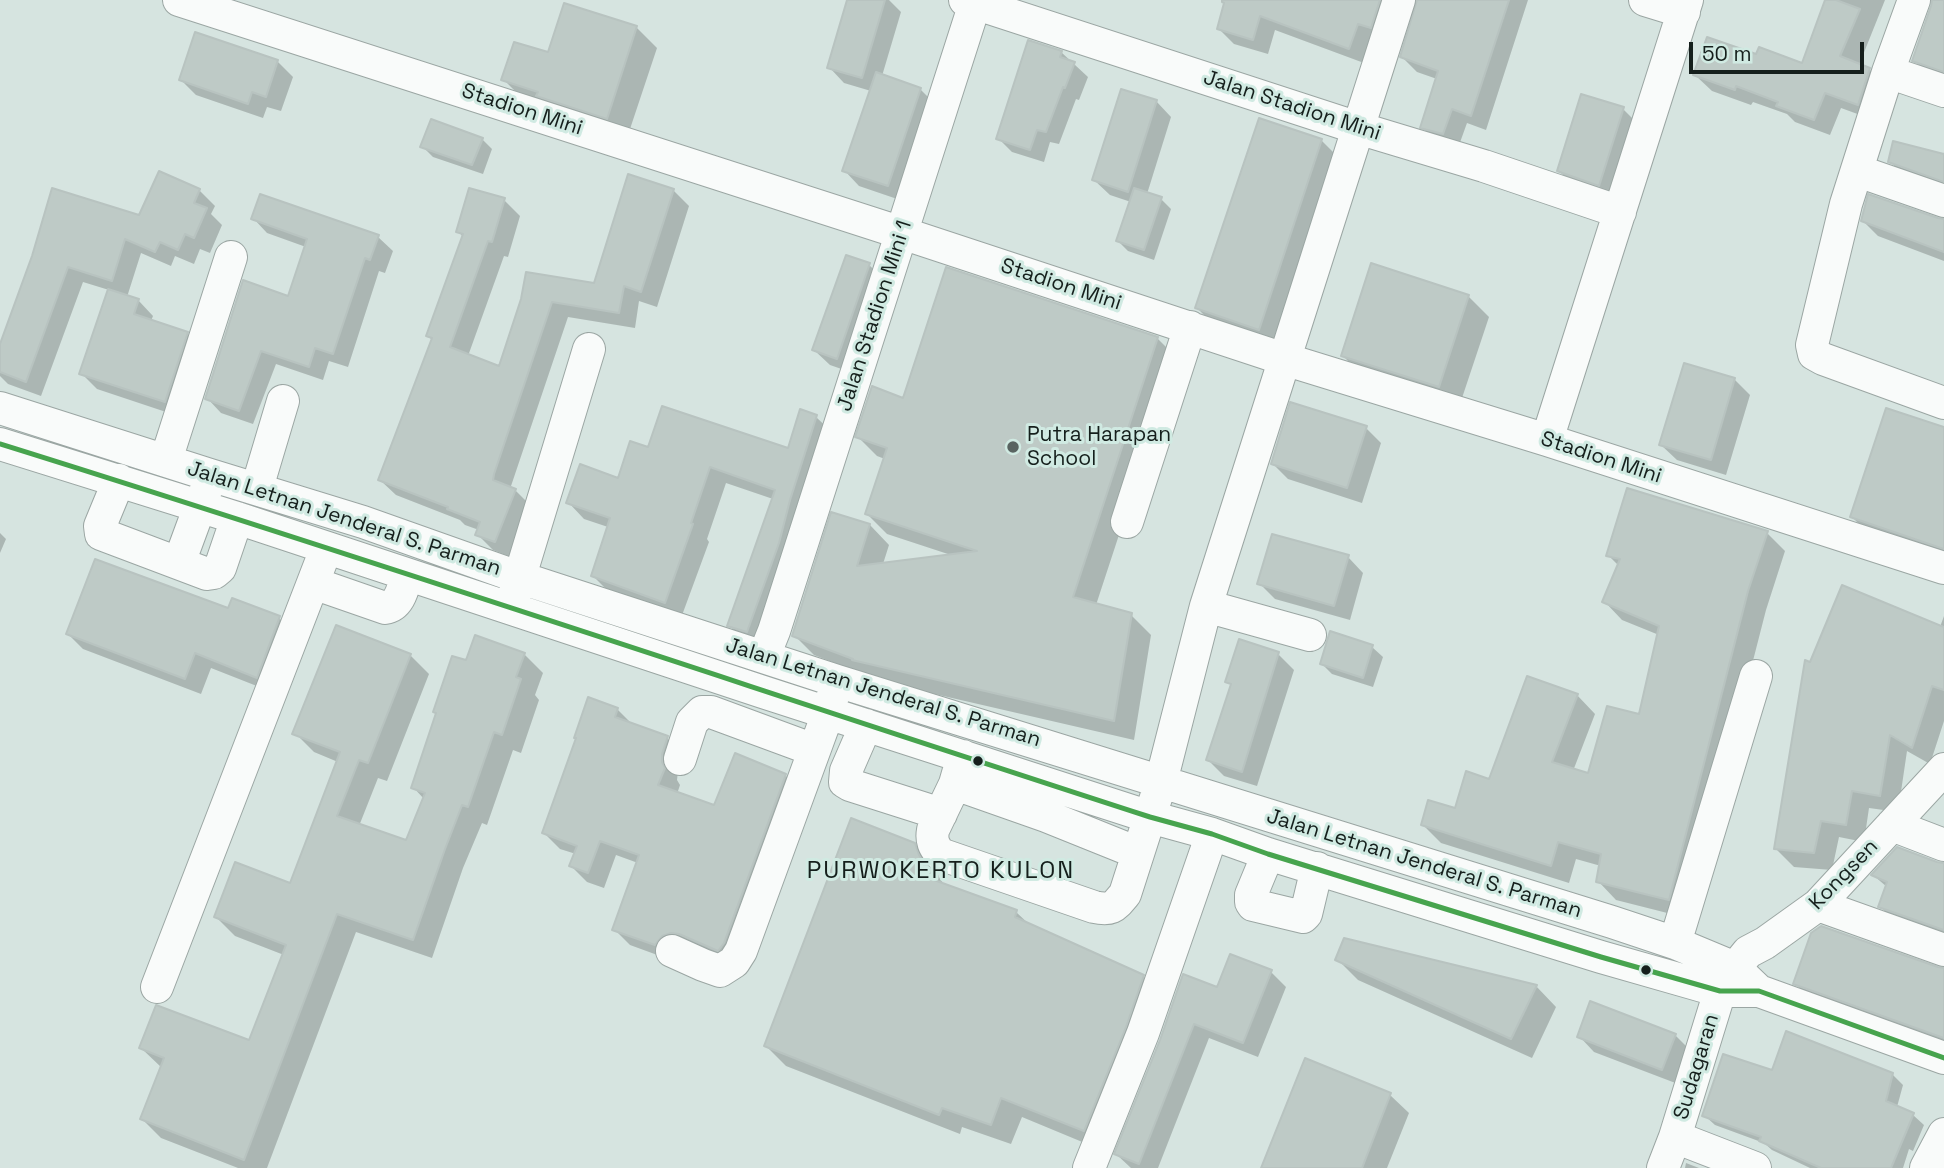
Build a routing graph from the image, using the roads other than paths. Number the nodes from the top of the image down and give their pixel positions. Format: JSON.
{"nodes":[{"id":1,"x":179,"y":0,"type":"edge"},
{"id":2,"x":1399,"y":0,"type":"edge"},
{"id":3,"x":1645,"y":0,"type":"edge"},
{"id":4,"x":1914,"y":0,"type":"edge"},
{"id":5,"x":972,"y":1,"type":"edge"},
{"id":6,"x":1686,"y":6,"type":"edge"},
{"id":7,"x":1888,"y":72,"type":"junction"},
{"id":8,"x":1944,"y":91,"type":"edge"},
{"id":9,"x":1358,"y":128,"type":"junction"},
{"id":10,"x":1858,"y":171,"type":"junction"},
{"id":11,"x":1944,"y":201,"type":"edge"},
{"id":12,"x":1620,"y":212,"type":"junction"},
{"id":13,"x":902,"y":233,"type":"junction"},
{"id":14,"x":231,"y":257,"type":"dead end"},
{"id":15,"x":1190,"y":327,"type":"junction"},
{"id":16,"x":589,"y":349,"type":"dead end"},
{"id":17,"x":1284,"y":359,"type":"junction"},
{"id":18,"x":1942,"y":394,"type":"edge"},
{"id":19,"x":283,"y":401,"type":"dead end"},
{"id":20,"x":0,"y":408,"type":"edge"},
{"id":21,"x":35,"y":418,"type":"junction"},
{"id":22,"x":1547,"y":440,"type":"junction"},
{"id":23,"x":13,"y":448,"type":"edge"},
{"id":24,"x":166,"y":460,"type":"junction"},
{"id":25,"x":211,"y":475,"type":"junction"},
{"id":26,"x":119,"y":480,"type":"junction"},
{"id":27,"x":257,"y":488,"type":"junction"},
{"id":28,"x":200,"y":506,"type":"junction"},
{"id":29,"x":237,"y":518,"type":"junction"},
{"id":30,"x":1127,"y":522,"type":"dead end"},
{"id":31,"x":326,"y":549,"type":"junction"},
{"id":32,"x":179,"y":564,"type":"junction"},
{"id":33,"x":1944,"y":568,"type":"edge"},
{"id":34,"x":407,"y":575,"type":"junction"},
{"id":35,"x":521,"y":578,"type":"junction"},
{"id":36,"x":313,"y":583,"type":"junction"},
{"id":37,"x":1206,"y":606,"type":"junction"},
{"id":38,"x":510,"y":608,"type":"junction"},
{"id":39,"x":1310,"y":635,"type":"dead end"},
{"id":40,"x":769,"y":644,"type":"junction"},
{"id":41,"x":1756,"y":676,"type":"dead end"},
{"id":42,"x":837,"y":681,"type":"junction"},
{"id":43,"x":763,"y":692,"type":"junction"},
{"id":44,"x":828,"y":713,"type":"junction"},
{"id":45,"x":866,"y":725,"type":"junction"},
{"id":46,"x":750,"y":726,"type":"junction"},
{"id":47,"x":814,"y":750,"type":"junction"},
{"id":48,"x":1069,"y":752,"type":"junction"},
{"id":49,"x":680,"y":759,"type":"dead end"},
{"id":50,"x":1944,"y":769,"type":"edge"},
{"id":51,"x":959,"y":770,"type":"junction"},
{"id":52,"x":1161,"y":782,"type":"junction"},
{"id":53,"x":1057,"y":786,"type":"junction"},
{"id":54,"x":941,"y":814,"type":"junction"},
{"id":55,"x":1046,"y":816,"type":"junction"},
{"id":56,"x":1150,"y":817,"type":"junction"},
{"id":57,"x":1892,"y":825,"type":"junction"},
{"id":58,"x":1212,"y":834,"type":"junction"},
{"id":59,"x":1944,"y":845,"type":"edge"},
{"id":60,"x":1139,"y":853,"type":"junction"},
{"id":61,"x":1268,"y":854,"type":"junction"},
{"id":62,"x":1317,"y":868,"type":"junction"},
{"id":63,"x":1470,"y":879,"type":"junction"},
{"id":64,"x":1818,"y":905,"type":"junction"},
{"id":65,"x":1458,"y":913,"type":"junction"},
{"id":66,"x":1675,"y":943,"type":"junction"},
{"id":67,"x":1944,"y":950,"type":"edge"},
{"id":68,"x":672,"y":951,"type":"dead end"},
{"id":69,"x":1727,"y":979,"type":"junction"},
{"id":70,"x":157,"y":986,"type":"dead end"},
{"id":71,"x":1944,"y":1058,"type":"edge"},
{"id":72,"x":1944,"y":1134,"type":"edge"},
{"id":73,"x":1675,"y":1137,"type":"junction"},
{"id":74,"x":1089,"y":1168,"type":"edge"},
{"id":75,"x":1663,"y":1168,"type":"edge"},
{"id":76,"x":1755,"y":1168,"type":"edge"},
{"id":77,"x":1927,"y":1168,"type":"edge"}],
"edges":[{"from":1,"to":13,"type":"street","name":"Stadion Mini"},
{"from":2,"to":9,"type":"street"},
{"from":3,"to":6,"type":"street"},
{"from":4,"to":7,"type":"street"},
{"from":5,"to":9,"type":"street","name":"Jalan Stadion Mini"},
{"from":5,"to":13,"type":"street","name":"Jalan Stadion Mini 1"},
{"from":6,"to":12,"type":"street"},
{"from":7,"to":8,"type":"street"},
{"from":7,"to":10,"type":"street"},
{"from":9,"to":12,"type":"street","name":"Jalan Stadion Mini"},
{"from":9,"to":17,"type":"street"},
{"from":10,"to":11,"type":"street"},
{"from":10,"to":18,"type":"street"},
{"from":12,"to":22,"type":"street"},
{"from":13,"to":15,"type":"street","name":"Stadion Mini"},
{"from":13,"to":40,"type":"street","name":"Jalan Stadion Mini 1"},
{"from":14,"to":24,"type":"street"},
{"from":15,"to":17,"type":"street","name":"Stadion Mini"},
{"from":15,"to":30,"type":"street"},
{"from":16,"to":35,"type":"street"},
{"from":17,"to":22,"type":"street","name":"Stadion Mini"},
{"from":17,"to":37,"type":"street"},
{"from":19,"to":27,"type":"street"},
{"from":20,"to":21,"type":"street","name":"Jalan Letnan Jenderal S. Parman"},
{"from":21,"to":23,"type":"street"},
{"from":21,"to":24,"type":"street","name":"Jalan Letnan Jenderal S. Parman"},
{"from":22,"to":33,"type":"street","name":"Stadion Mini"},
{"from":23,"to":26,"type":"street","name":"Jalan Letnan Jenderal S. Parman"},
{"from":24,"to":25,"type":"street","name":"Jalan Letnan Jenderal S. Parman"},
{"from":25,"to":27,"type":"street","name":"Jalan Letnan Jenderal S. Parman"},
{"from":25,"to":28,"type":"street"},
{"from":26,"to":28,"type":"street","name":"Jalan Letnan Jenderal S. Parman"},
{"from":26,"to":32,"type":"street"},
{"from":27,"to":35,"type":"street","name":"Jalan Letnan Jenderal S. Parman"},
{"from":28,"to":29,"type":"street","name":"Jalan Letnan Jenderal S. Parman"},
{"from":28,"to":32,"type":"street"},
{"from":29,"to":31,"type":"street","name":"Jalan Letnan Jenderal S. Parman"},
{"from":29,"to":32,"type":"street"},
{"from":31,"to":34,"type":"street","name":"Jalan Letnan Jenderal S. Parman"},
{"from":31,"to":36,"type":"street"},
{"from":34,"to":36,"type":"street"},
{"from":34,"to":38,"type":"street","name":"Jalan Letnan Jenderal S. Parman"},
{"from":35,"to":38,"type":"street"},
{"from":35,"to":40,"type":"street","name":"Jalan Letnan Jenderal S. Parman"},
{"from":36,"to":70,"type":"street"},
{"from":37,"to":39,"type":"street"},
{"from":37,"to":52,"type":"street"},
{"from":38,"to":43,"type":"street","name":"Jalan Letnan Jenderal S. Parman"},
{"from":40,"to":42,"type":"street","name":"Jalan Letnan Jenderal S. Parman"},
{"from":41,"to":66,"type":"street"},
{"from":42,"to":44,"type":"street"},
{"from":42,"to":48,"type":"street","name":"Jalan Letnan Jenderal S. Parman"},
{"from":43,"to":44,"type":"street","name":"Jalan Letnan Jenderal S. Parman"},
{"from":43,"to":46,"type":"street"},
{"from":44,"to":45,"type":"street","name":"Jalan Letnan Jenderal S. Parman"},
{"from":44,"to":47,"type":"street"},
{"from":45,"to":51,"type":"street","name":"Jalan Letnan Jenderal S. Parman"},
{"from":45,"to":54,"type":"street"},
{"from":46,"to":47,"type":"street"},
{"from":46,"to":49,"type":"street"},
{"from":47,"to":68,"type":"street"},
{"from":48,"to":52,"type":"street","name":"Jalan Letnan Jenderal S. Parman"},
{"from":48,"to":53,"type":"street"},
{"from":50,"to":57,"type":"street","name":"Kongsen"},
{"from":51,"to":53,"type":"street","name":"Jalan Letnan Jenderal S. Parman"},
{"from":51,"to":54,"type":"street"},
{"from":51,"to":55,"type":"street"},
{"from":52,"to":56,"type":"street"},
{"from":52,"to":63,"type":"street","name":"Jalan Letnan Jenderal S. Parman"},
{"from":53,"to":55,"type":"street"},
{"from":53,"to":56,"type":"street","name":"Jalan Letnan Jenderal S. Parman"},
{"from":54,"to":60,"type":"street"},
{"from":55,"to":60,"type":"street"},
{"from":56,"to":58,"type":"street","name":"Jalan Letnan Jenderal S. Parman"},
{"from":56,"to":60,"type":"street"},
{"from":57,"to":59,"type":"street"},
{"from":57,"to":64,"type":"street","name":"Kongsen"},
{"from":58,"to":61,"type":"street","name":"Jalan Letnan Jenderal S. Parman"},
{"from":58,"to":74,"type":"street"},
{"from":61,"to":62,"type":"street","name":"Jalan Letnan Jenderal S. Parman"},
{"from":61,"to":62,"type":"street"},
{"from":62,"to":65,"type":"street","name":"Jalan Letnan Jenderal S. Parman"},
{"from":63,"to":65,"type":"street"},
{"from":63,"to":66,"type":"street","name":"Jalan Letnan Jenderal S. Parman"},
{"from":64,"to":67,"type":"street"},
{"from":64,"to":69,"type":"street","name":"Kongsen"},
{"from":65,"to":69,"type":"street","name":"Jalan Letnan Jenderal S. Parman"},
{"from":66,"to":69,"type":"street","name":"Jalan Letnan Jenderal S. Parman"},
{"from":69,"to":71,"type":"street","name":"Jalan Letnan Jenderal S. Parman"},
{"from":69,"to":73,"type":"street","name":"Sudagaran"},
{"from":72,"to":77,"type":"street"},
{"from":73,"to":75,"type":"street","name":"Sudagaran"},
{"from":73,"to":76,"type":"street"}]}
